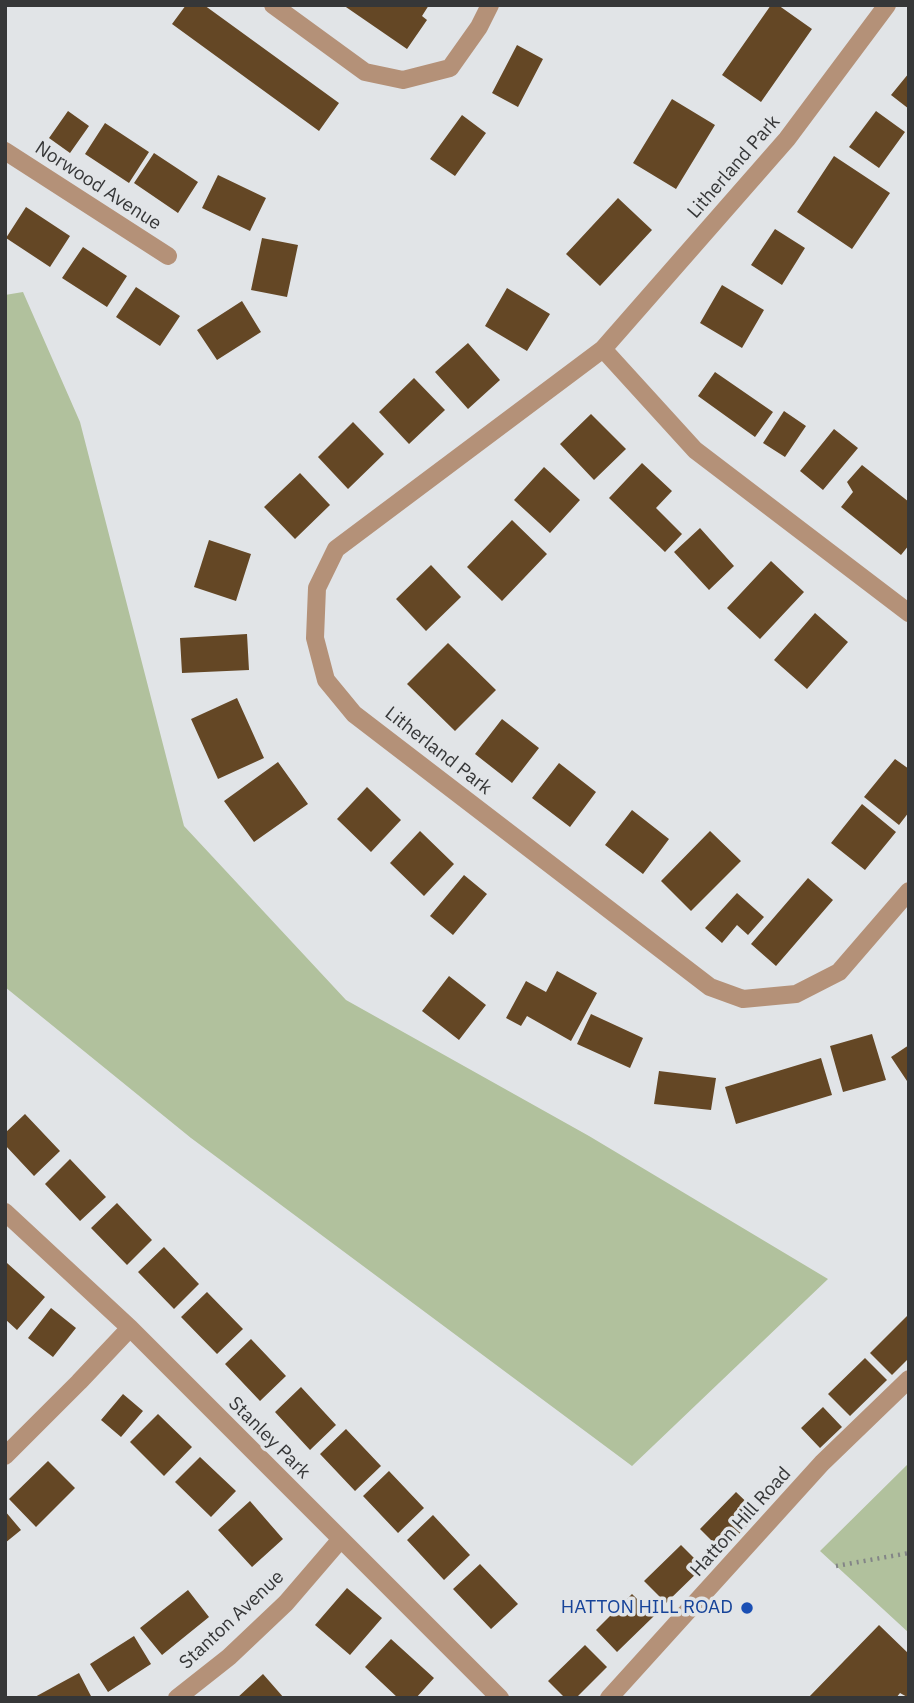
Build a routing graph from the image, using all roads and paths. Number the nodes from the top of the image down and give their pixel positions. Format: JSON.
{"nodes":[{"id":1,"x":273,"y":5,"type":"edge"},
{"id":2,"x":490,"y":5,"type":"edge"},
{"id":3,"x":887,"y":5,"type":"edge"},
{"id":4,"x":5,"y":151,"type":"edge"},
{"id":5,"x":168,"y":256,"type":"dead end"},
{"id":6,"x":603,"y":349,"type":"junction"},
{"id":7,"x":909,"y":613,"type":"edge"},
{"id":8,"x":909,"y":891,"type":"edge"},
{"id":9,"x":5,"y":1212,"type":"edge"},
{"id":10,"x":130,"y":1328,"type":"junction"},
{"id":11,"x":909,"y":1380,"type":"edge"},
{"id":12,"x":5,"y":1456,"type":"edge"},
{"id":13,"x":341,"y":1539,"type":"junction"},
{"id":14,"x":909,"y":1553,"type":"edge"},
{"id":15,"x":836,"y":1566,"type":"dead end"},
{"id":16,"x":177,"y":1698,"type":"edge"},
{"id":17,"x":500,"y":1698,"type":"edge"},
{"id":18,"x":609,"y":1698,"type":"edge"}],
"edges":[{"from":1,"to":2,"type":"street"},
{"from":3,"to":6,"type":"street","name":"Litherland Park"},
{"from":4,"to":5,"type":"street","name":"Norwood Avenue"},
{"from":6,"to":7,"type":"street"},
{"from":6,"to":8,"type":"street","name":"Litherland Park"},
{"from":9,"to":10,"type":"street","name":"Stanley Park"},
{"from":10,"to":12,"type":"street"},
{"from":10,"to":13,"type":"street","name":"Stanley Park"},
{"from":11,"to":18,"type":"street","name":"Hatton Hill Road"},
{"from":13,"to":16,"type":"street","name":"Stanton Avenue"},
{"from":13,"to":17,"type":"street","name":"Stanley Park"},
{"from":14,"to":15,"type":"path"}]}
